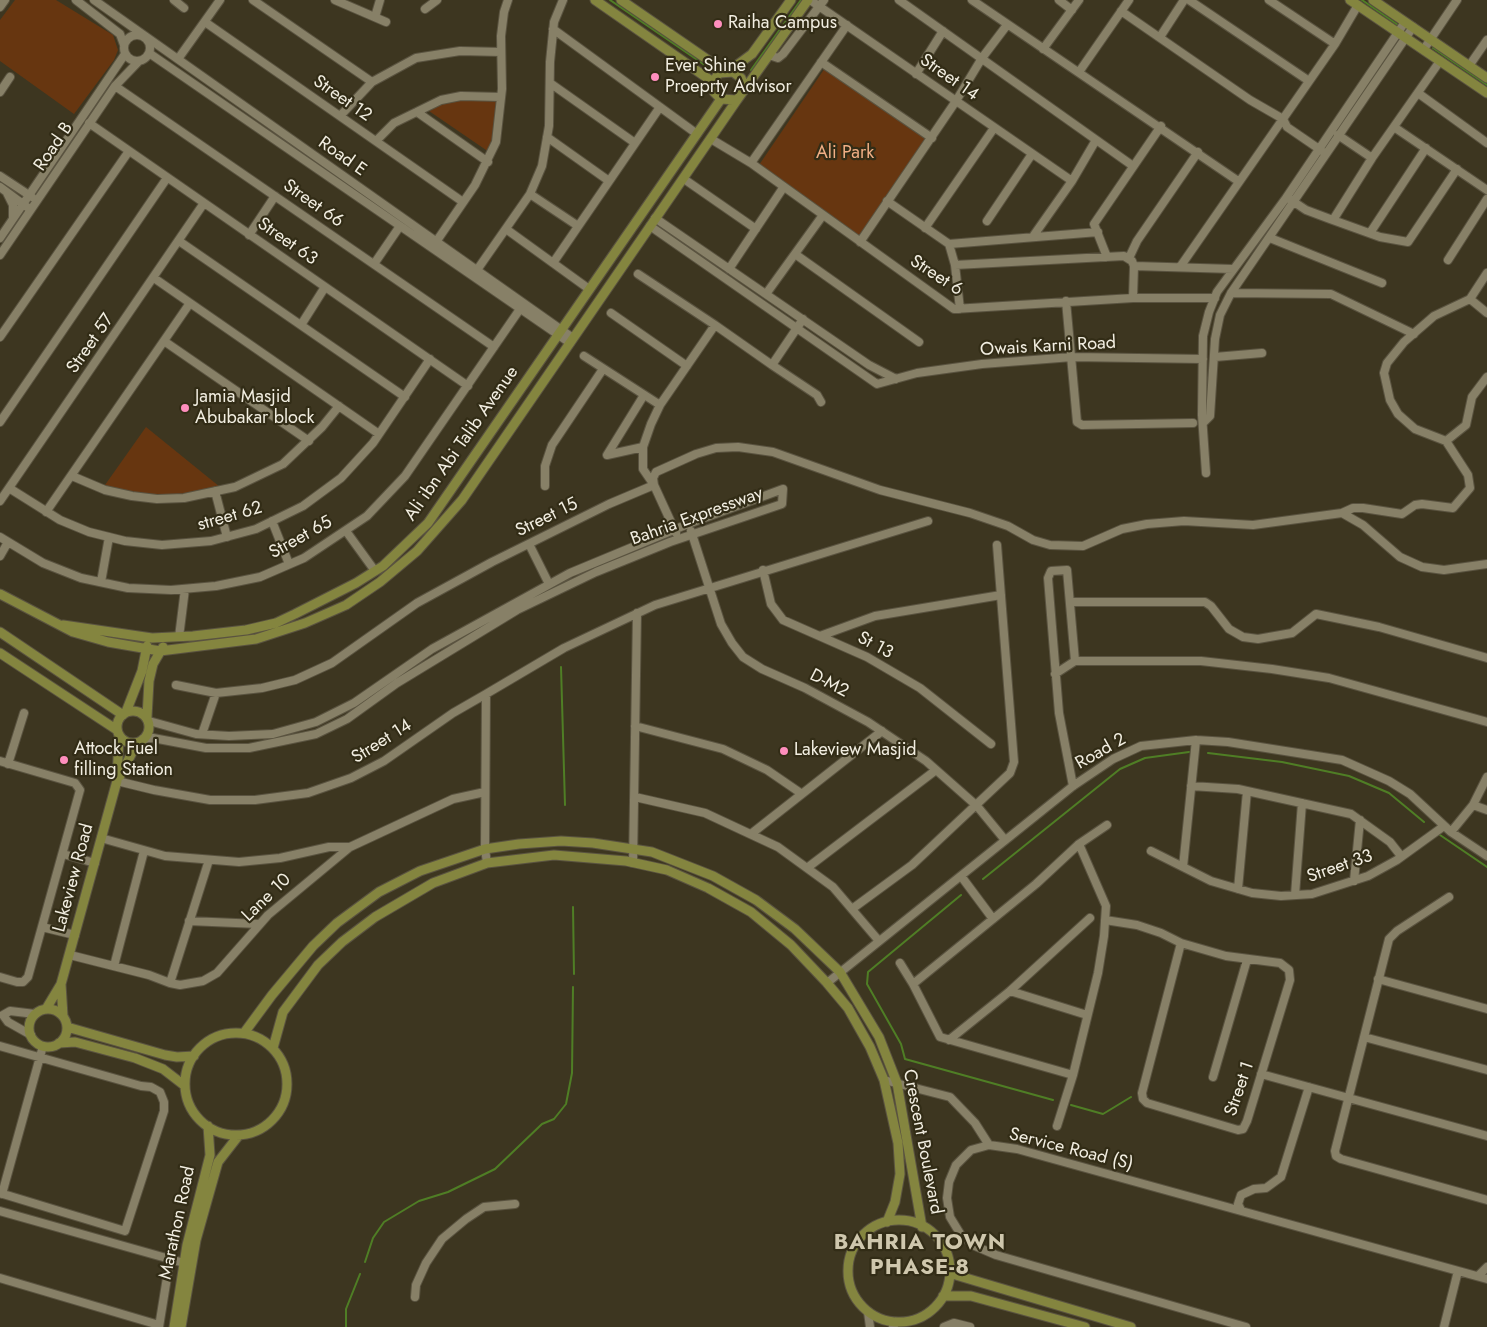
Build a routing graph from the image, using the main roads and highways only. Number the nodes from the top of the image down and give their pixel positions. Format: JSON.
{"nodes":[{"id":1,"x":595,"y":0,"type":"edge"},
{"id":2,"x":621,"y":0,"type":"edge"},
{"id":3,"x":791,"y":0,"type":"edge"},
{"id":4,"x":809,"y":0,"type":"edge"},
{"id":5,"x":1374,"y":0,"type":"edge"},
{"id":6,"x":1354,"y":3,"type":"edge"},
{"id":7,"x":726,"y":71,"type":"junction"},
{"id":8,"x":1487,"y":78,"type":"edge"},
{"id":9,"x":713,"y":82,"type":"junction"},
{"id":10,"x":745,"y":88,"type":"junction"},
{"id":11,"x":1487,"y":93,"type":"edge"},
{"id":12,"x":721,"y":99,"type":"junction"},
{"id":13,"x":737,"y":100,"type":"junction"},
{"id":14,"x":0,"y":594,"type":"edge"},
{"id":15,"x":63,"y":625,"type":"junction"},
{"id":16,"x":0,"y":632,"type":"edge"},
{"id":17,"x":148,"y":638,"type":"junction"},
{"id":18,"x":168,"y":638,"type":"junction"},
{"id":19,"x":146,"y":649,"type":"junction"},
{"id":20,"x":160,"y":651,"type":"junction"},
{"id":21,"x":0,"y":653,"type":"edge"},
{"id":22,"x":124,"y":713,"type":"junction"},
{"id":23,"x":148,"y":719,"type":"junction"},
{"id":24,"x":118,"y":732,"type":"junction"},
{"id":25,"x":140,"y":741,"type":"junction"},
{"id":26,"x":117,"y":781,"type":"junction"},
{"id":27,"x":61,"y":984,"type":"junction"},
{"id":28,"x":46,"y":1009,"type":"junction"},
{"id":29,"x":62,"y":1016,"type":"junction"},
{"id":30,"x":67,"y":1027,"type":"junction"},
{"id":31,"x":244,"y":1033,"type":"junction"},
{"id":32,"x":59,"y":1043,"type":"junction"},
{"id":33,"x":273,"y":1048,"type":"junction"},
{"id":34,"x":194,"y":1056,"type":"junction"},
{"id":35,"x":185,"y":1086,"type":"junction"},
{"id":36,"x":208,"y":1126,"type":"junction"},
{"id":37,"x":239,"y":1135,"type":"junction"},
{"id":38,"x":887,"y":1222,"type":"junction"},
{"id":39,"x":922,"y":1227,"type":"junction"},
{"id":40,"x":949,"y":1273,"type":"junction"},
{"id":41,"x":943,"y":1296,"type":"junction"},
{"id":42,"x":894,"y":1325,"type":"edge"},
{"id":43,"x":174,"y":1327,"type":"edge"},
{"id":44,"x":181,"y":1327,"type":"edge"},
{"id":45,"x":1085,"y":1327,"type":"edge"},
{"id":46,"x":1131,"y":1327,"type":"edge"}],
"edges":[{"from":1,"to":9,"type":"main road"},
{"from":2,"to":7,"type":"main road"},
{"from":3,"to":7,"type":"main road"},
{"from":4,"to":10,"type":"main road"},
{"from":5,"to":8,"type":"main road"},
{"from":6,"to":11,"type":"main road"},
{"from":7,"to":9,"type":"main road"},
{"from":7,"to":10,"type":"main road"},
{"from":9,"to":12,"type":"main road"},
{"from":10,"to":13,"type":"main road"},
{"from":12,"to":13,"type":"main road"},
{"from":12,"to":18,"type":"main road","name":"Ali ibn Abi Talib Avenue"},
{"from":13,"to":20,"type":"main road","name":"Ali ibn Abi Talib Avenue"},
{"from":14,"to":15,"type":"main road"},
{"from":15,"to":17,"type":"main road","name":"Ali ibn Abi Talib Avenue"},
{"from":15,"to":19,"type":"main road","name":"Ali ibn Abi Talib Avenue"},
{"from":16,"to":22,"type":"main road"},
{"from":17,"to":18,"type":"main road","name":"Ali ibn Abi Talib Avenue"},
{"from":17,"to":19,"type":"main road"},
{"from":18,"to":20,"type":"main road"},
{"from":19,"to":20,"type":"main road","name":"Ali ibn Abi Talib Avenue"},
{"from":19,"to":22,"type":"main road"},
{"from":20,"to":23,"type":"main road"},
{"from":21,"to":24,"type":"main road"},
{"from":22,"to":23,"type":"main road"},
{"from":22,"to":24,"type":"main road"},
{"from":23,"to":25,"type":"main road"},
{"from":24,"to":25,"type":"main road"},
{"from":24,"to":26,"type":"main road"},
{"from":25,"to":26,"type":"main road"},
{"from":26,"to":27,"type":"main road","name":"Lakeview Road"},
{"from":27,"to":28,"type":"main road"},
{"from":27,"to":29,"type":"main road"},
{"from":28,"to":29,"type":"main road"},
{"from":28,"to":32,"type":"main road"},
{"from":29,"to":30,"type":"main road"},
{"from":30,"to":32,"type":"main road"},
{"from":30,"to":34,"type":"main road"},
{"from":31,"to":33,"type":"main road"},
{"from":31,"to":34,"type":"main road"},
{"from":31,"to":39,"type":"main road","name":"Crescent Boulevard"},
{"from":32,"to":35,"type":"main road"},
{"from":33,"to":37,"type":"main road"},
{"from":33,"to":38,"type":"main road","name":"Crescent Boulevard"},
{"from":34,"to":35,"type":"main road"},
{"from":35,"to":36,"type":"main road"},
{"from":36,"to":37,"type":"main road"},
{"from":36,"to":43,"type":"main road","name":"Marathon Road"},
{"from":37,"to":44,"type":"main road","name":"Marathon Road"},
{"from":38,"to":39,"type":"main road"},
{"from":38,"to":42,"type":"main road"},
{"from":39,"to":40,"type":"main road"},
{"from":40,"to":41,"type":"main road"},
{"from":40,"to":46,"type":"main road"},
{"from":41,"to":42,"type":"main road"},
{"from":41,"to":45,"type":"main road"}]}
